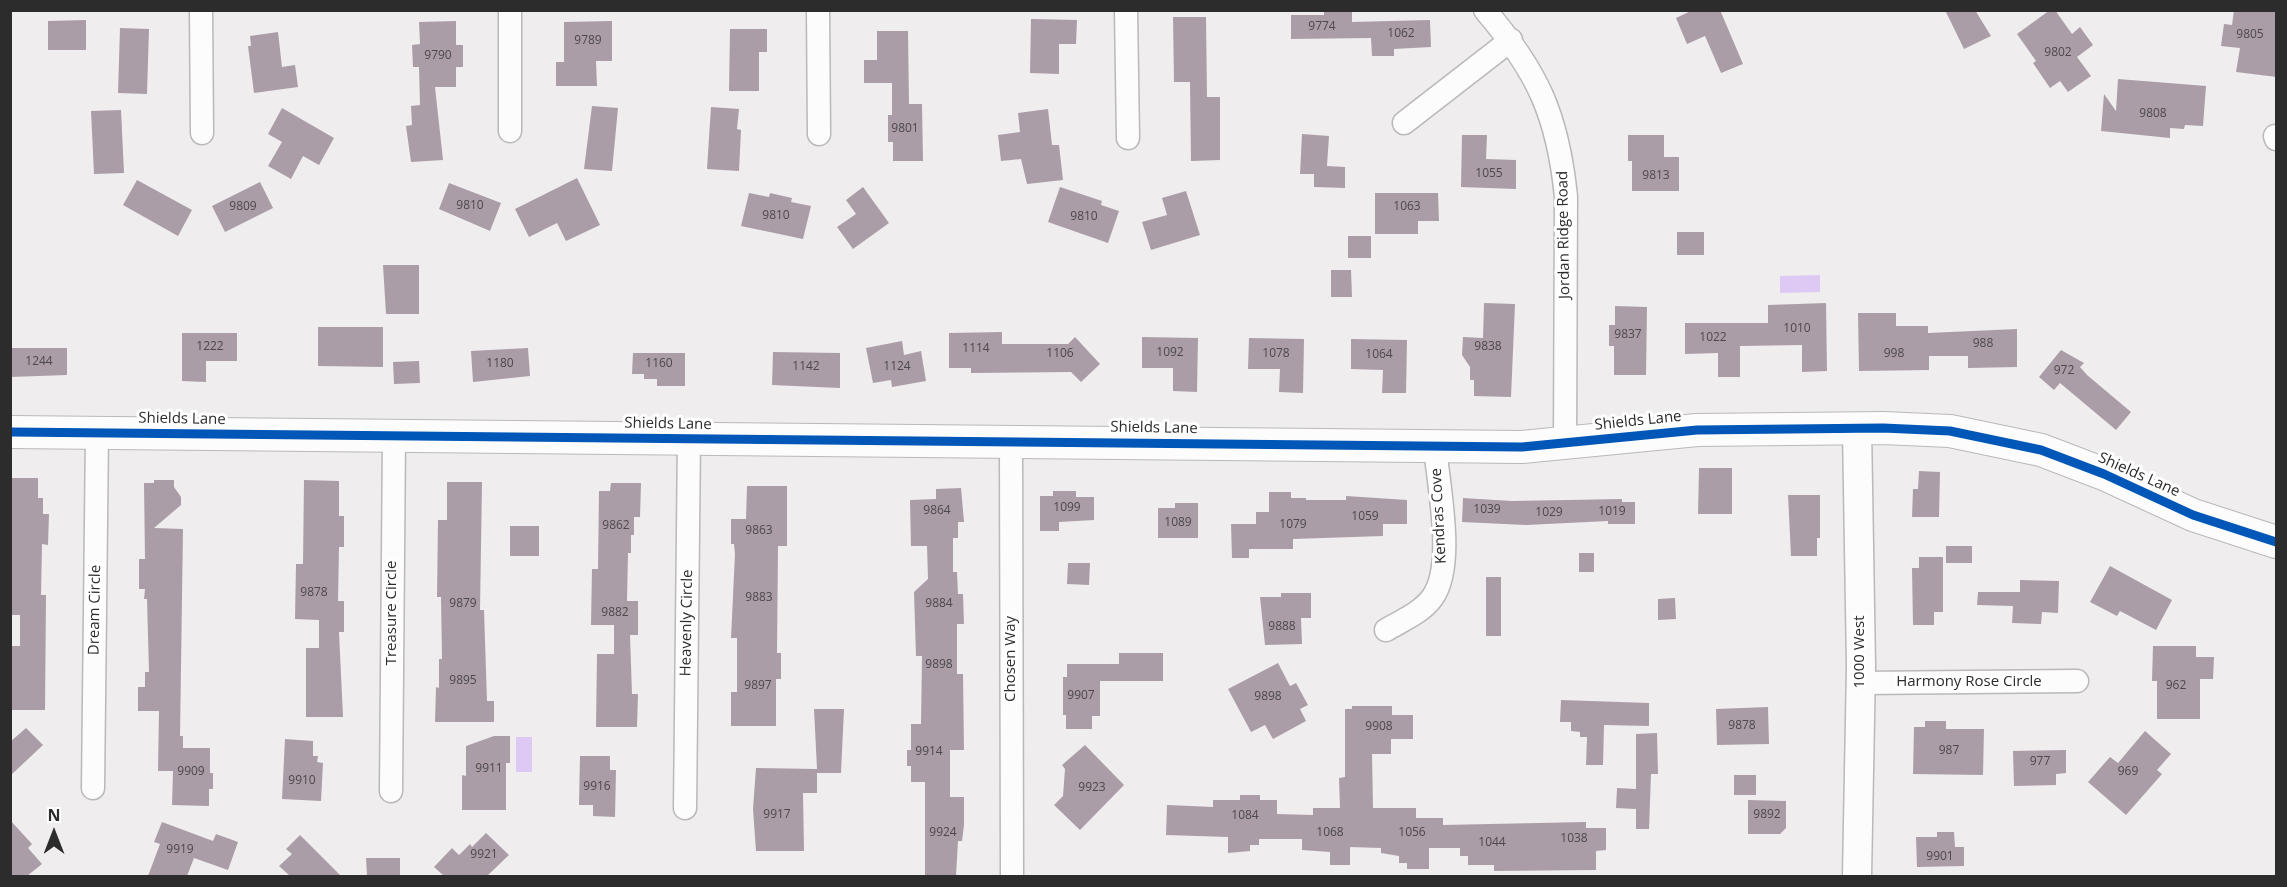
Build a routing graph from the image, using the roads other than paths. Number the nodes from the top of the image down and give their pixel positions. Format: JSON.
{"nodes":[{"id":1,"x":201,"y":10,"type":"edge"},
{"id":2,"x":510,"y":10,"type":"edge"},
{"id":3,"x":818,"y":10,"type":"edge"},
{"id":4,"x":1126,"y":10,"type":"edge"},
{"id":5,"x":1485,"y":10,"type":"edge"},
{"id":6,"x":1511,"y":40,"type":"junction"},
{"id":7,"x":1404,"y":123,"type":"dead end"},
{"id":8,"x":510,"y":131,"type":"dead end"},
{"id":9,"x":202,"y":133,"type":"dead end"},
{"id":10,"x":819,"y":134,"type":"dead end"},
{"id":11,"x":1128,"y":138,"type":"dead end"},
{"id":12,"x":1857,"y":428,"type":"junction"},
{"id":13,"x":10,"y":432,"type":"edge"},
{"id":14,"x":97,"y":433,"type":"junction"},
{"id":15,"x":394,"y":436,"type":"junction"},
{"id":16,"x":689,"y":439,"type":"junction"},
{"id":17,"x":1011,"y":442,"type":"junction"},
{"id":18,"x":1565,"y":444,"type":"junction"},
{"id":19,"x":1435,"y":446,"type":"junction"},
{"id":20,"x":2277,"y":542,"type":"edge"},
{"id":21,"x":1386,"y":630,"type":"dead end"},
{"id":22,"x":2077,"y":681,"type":"dead end"},
{"id":23,"x":1861,"y":683,"type":"junction"},
{"id":24,"x":93,"y":788,"type":"dead end"},
{"id":25,"x":391,"y":791,"type":"dead end"},
{"id":26,"x":685,"y":808,"type":"dead end"},
{"id":27,"x":1012,"y":876,"type":"edge"},
{"id":28,"x":1857,"y":876,"type":"edge"}],
"edges":[{"from":1,"to":9,"type":"street"},
{"from":2,"to":8,"type":"street"},
{"from":3,"to":10,"type":"street"},
{"from":4,"to":11,"type":"street"},
{"from":5,"to":6,"type":"street","name":"Jordan Ridge Road"},
{"from":6,"to":7,"type":"street"},
{"from":6,"to":18,"type":"street","name":"Jordan Ridge Road"},
{"from":12,"to":18,"type":"main road","name":"Shields Lane"},
{"from":12,"to":20,"type":"main road","name":"Shields Lane"},
{"from":12,"to":23,"type":"street","name":"1000 West"},
{"from":13,"to":14,"type":"main road","name":"Shields Lane"},
{"from":14,"to":15,"type":"main road","name":"Shields Lane"},
{"from":14,"to":24,"type":"street","name":"Dream Circle"},
{"from":15,"to":16,"type":"main road","name":"Shields Lane"},
{"from":15,"to":25,"type":"street","name":"Treasure Circle"},
{"from":16,"to":17,"type":"main road","name":"Shields Lane"},
{"from":16,"to":26,"type":"street","name":"Heavenly Circle"},
{"from":17,"to":19,"type":"main road","name":"Shields Lane"},
{"from":17,"to":27,"type":"street","name":"Chosen Way"},
{"from":18,"to":19,"type":"main road","name":"Shields Lane"},
{"from":19,"to":21,"type":"street","name":"Kendras Cove"},
{"from":22,"to":23,"type":"street","name":"Harmony Rose Circle"},
{"from":23,"to":28,"type":"street","name":"1000 West"}]}
